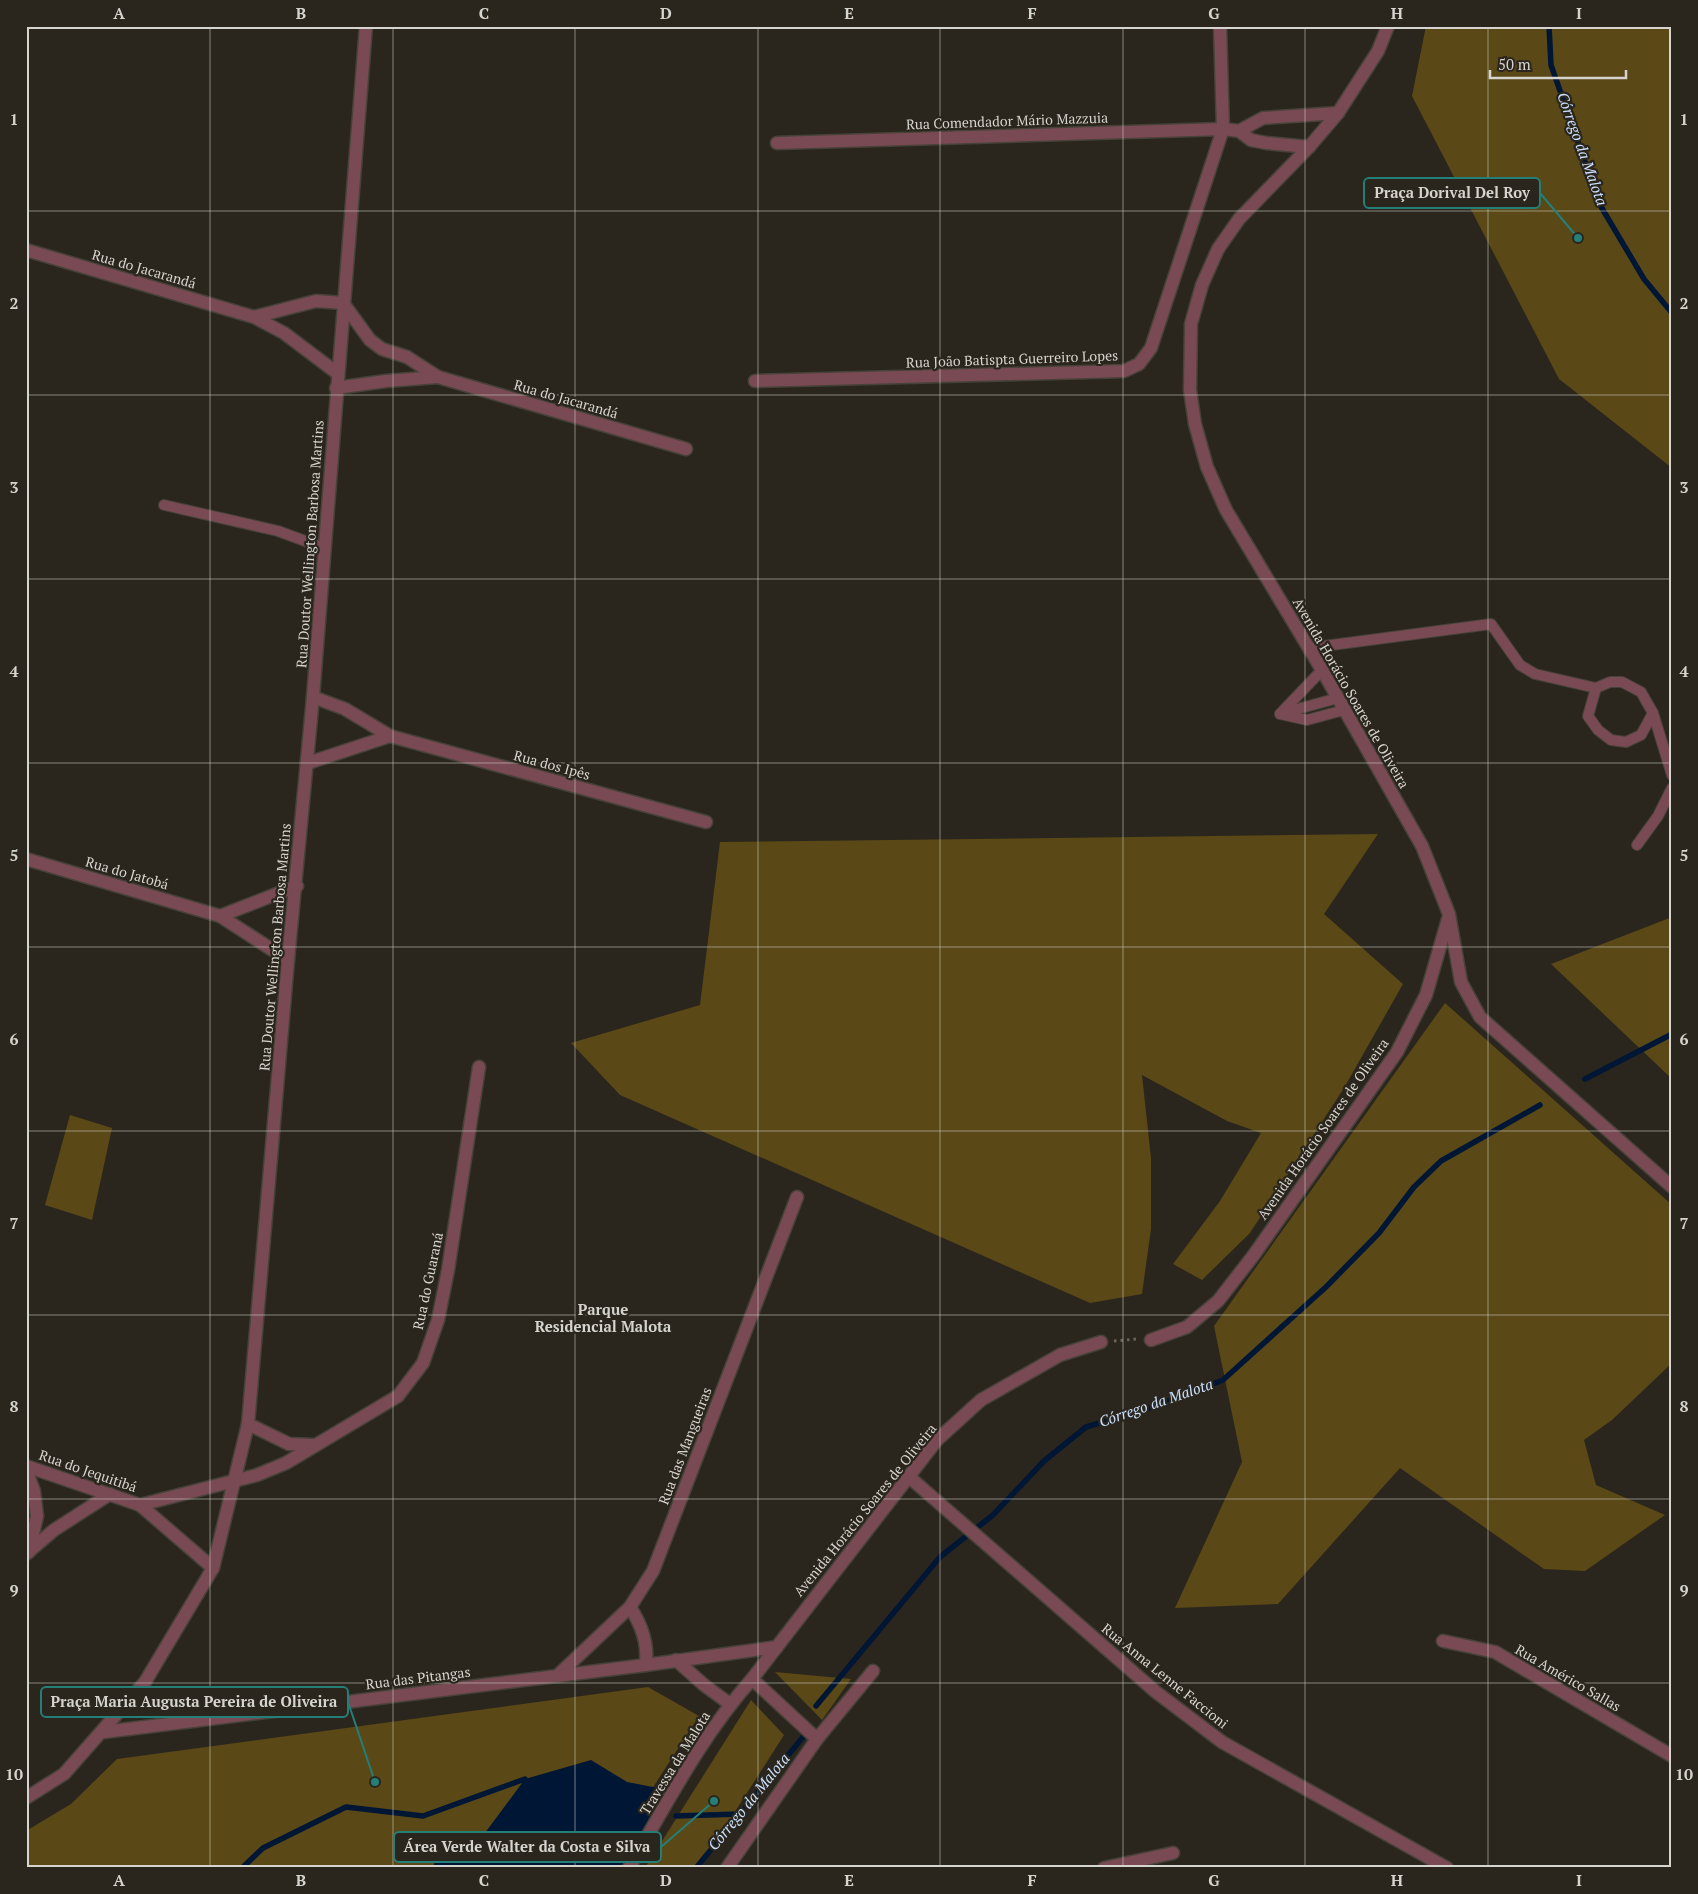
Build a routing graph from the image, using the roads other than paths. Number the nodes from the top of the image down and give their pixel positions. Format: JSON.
{"nodes":[{"id":1,"x":366,"y":26,"type":"edge"},
{"id":2,"x":1220,"y":26,"type":"edge"},
{"id":3,"x":1388,"y":26,"type":"edge"},
{"id":4,"x":1338,"y":113,"type":"junction"},
{"id":5,"x":1223,"y":129,"type":"junction"},
{"id":6,"x":1239,"y":131,"type":"junction"},
{"id":7,"x":777,"y":143,"type":"dead end"},
{"id":8,"x":1309,"y":147,"type":"junction"},
{"id":9,"x":26,"y":250,"type":"edge"},
{"id":10,"x":343,"y":303,"type":"junction"},
{"id":11,"x":254,"y":317,"type":"junction"},
{"id":12,"x":338,"y":373,"type":"junction"},
{"id":13,"x":438,"y":377,"type":"junction"},
{"id":14,"x":755,"y":381,"type":"dead end"},
{"id":15,"x":336,"y":388,"type":"junction"},
{"id":16,"x":686,"y":449,"type":"dead end"},
{"id":17,"x":164,"y":505,"type":"dead end"},
{"id":18,"x":324,"y":548,"type":"junction"},
{"id":19,"x":1309,"y":648,"type":"junction"},
{"id":20,"x":1322,"y":670,"type":"junction"},
{"id":21,"x":1596,"y":688,"type":"junction"},
{"id":22,"x":313,"y":697,"type":"junction"},
{"id":23,"x":1338,"y":698,"type":"junction"},
{"id":24,"x":1344,"y":710,"type":"junction"},
{"id":25,"x":1653,"y":713,"type":"junction"},
{"id":26,"x":1280,"y":714,"type":"junction"},
{"id":27,"x":390,"y":736,"type":"junction"},
{"id":28,"x":308,"y":763,"type":"junction"},
{"id":29,"x":1672,"y":775,"type":"edge"},
{"id":30,"x":1672,"y":788,"type":"edge"},
{"id":31,"x":706,"y":822,"type":"dead end"},
{"id":32,"x":1637,"y":845,"type":"dead end"},
{"id":33,"x":26,"y":859,"type":"edge"},
{"id":34,"x":296,"y":886,"type":"junction"},
{"id":35,"x":1449,"y":914,"type":"junction"},
{"id":36,"x":220,"y":916,"type":"junction"},
{"id":37,"x":288,"y":960,"type":"junction"},
{"id":38,"x":479,"y":1067,"type":"dead end"},
{"id":39,"x":1672,"y":1187,"type":"edge"},
{"id":40,"x":797,"y":1197,"type":"dead end"},
{"id":41,"x":1151,"y":1340,"type":"road end"},
{"id":42,"x":1101,"y":1342,"type":"road end"},
{"id":43,"x":248,"y":1424,"type":"junction"},
{"id":44,"x":313,"y":1445,"type":"junction"},
{"id":45,"x":26,"y":1468,"type":"edge"},
{"id":46,"x":908,"y":1476,"type":"junction"},
{"id":47,"x":235,"y":1480,"type":"junction"},
{"id":48,"x":110,"y":1494,"type":"junction"},
{"id":49,"x":140,"y":1505,"type":"junction"},
{"id":50,"x":28,"y":1553,"type":"edge"},
{"id":51,"x":213,"y":1568,"type":"junction"},
{"id":52,"x":630,"y":1607,"type":"junction"},
{"id":53,"x":1443,"y":1641,"type":"dead end"},
{"id":54,"x":777,"y":1647,"type":"junction"},
{"id":55,"x":676,"y":1660,"type":"junction"},
{"id":56,"x":646,"y":1665,"type":"junction"},
{"id":57,"x":873,"y":1671,"type":"dead end"},
{"id":58,"x":557,"y":1676,"type":"junction"},
{"id":59,"x":752,"y":1679,"type":"junction"},
{"id":60,"x":730,"y":1704,"type":"junction"},
{"id":61,"x":104,"y":1732,"type":"junction"},
{"id":62,"x":817,"y":1739,"type":"junction"},
{"id":63,"x":1672,"y":1756,"type":"edge"},
{"id":64,"x":26,"y":1798,"type":"edge"},
{"id":65,"x":1173,"y":1854,"type":"dead end"},
{"id":66,"x":629,"y":1868,"type":"edge"},
{"id":67,"x":726,"y":1868,"type":"edge"},
{"id":68,"x":1104,"y":1868,"type":"edge"},
{"id":69,"x":1447,"y":1868,"type":"edge"}],
"edges":[{"from":1,"to":10,"type":"street","name":"Rua Doutor Wellington Barbosa Martins"},
{"from":2,"to":5,"type":"street","name":"Rua João Batispta Guerreiro Lopes"},
{"from":3,"to":4,"type":"street","name":"Avenida Horácio Soares de Oliveira"},
{"from":4,"to":6,"type":"street"},
{"from":4,"to":8,"type":"street","name":"Avenida Horácio Soares de Oliveira"},
{"from":5,"to":6,"type":"street","name":"Rua Comendador Mário Mazzuia"},
{"from":5,"to":7,"type":"street","name":"Rua Comendador Mário Mazzuia"},
{"from":5,"to":14,"type":"street","name":"Rua João Batispta Guerreiro Lopes"},
{"from":6,"to":8,"type":"street","name":"Rua Comendador Mário Mazzuia"},
{"from":8,"to":19,"type":"street","name":"Avenida Horácio Soares de Oliveira"},
{"from":9,"to":11,"type":"street","name":"Rua do Jacarandá"},
{"from":10,"to":11,"type":"street"},
{"from":10,"to":12,"type":"street","name":"Rua Doutor Wellington Barbosa Martins"},
{"from":10,"to":13,"type":"street","name":"Rua do Jacarandá"},
{"from":11,"to":12,"type":"street","name":"Rua do Jacarandá"},
{"from":12,"to":15,"type":"street","name":"Rua Doutor Wellington Barbosa Martins"},
{"from":13,"to":15,"type":"street","name":"Rua do Jacarandá"},
{"from":13,"to":16,"type":"street","name":"Rua do Jacarandá"},
{"from":15,"to":18,"type":"street","name":"Rua Doutor Wellington Barbosa Martins"},
{"from":17,"to":18,"type":"lane"},
{"from":18,"to":22,"type":"street","name":"Rua Doutor Wellington Barbosa Martins"},
{"from":19,"to":20,"type":"street","name":"Avenida Horácio Soares de Oliveira"},
{"from":19,"to":21,"type":"lane"},
{"from":20,"to":23,"type":"street","name":"Avenida Horácio Soares de Oliveira"},
{"from":20,"to":26,"type":"lane"},
{"from":21,"to":25,"type":"lane"},
{"from":21,"to":25,"type":"lane"},
{"from":22,"to":27,"type":"street","name":"Rua dos Ipês"},
{"from":22,"to":28,"type":"street","name":"Rua Doutor Wellington Barbosa Martins"},
{"from":23,"to":24,"type":"street","name":"Avenida Horácio Soares de Oliveira"},
{"from":23,"to":26,"type":"lane"},
{"from":24,"to":26,"type":"lane"},
{"from":24,"to":35,"type":"street","name":"Avenida Horácio Soares de Oliveira"},
{"from":25,"to":29,"type":"lane"},
{"from":27,"to":28,"type":"street"},
{"from":27,"to":31,"type":"street","name":"Rua dos Ipês"},
{"from":28,"to":34,"type":"street","name":"Rua Doutor Wellington Barbosa Martins"},
{"from":30,"to":32,"type":"lane"},
{"from":33,"to":36,"type":"street","name":"Rua do Jatobá"},
{"from":34,"to":36,"type":"street"},
{"from":34,"to":37,"type":"street","name":"Rua Doutor Wellington Barbosa Martins"},
{"from":35,"to":39,"type":"street"},
{"from":35,"to":41,"type":"street","name":"Avenida Horácio Soares de Oliveira"},
{"from":36,"to":37,"type":"street","name":"Rua do Jatobá"},
{"from":37,"to":43,"type":"street","name":"Rua Doutor Wellington Barbosa Martins"},
{"from":38,"to":44,"type":"street","name":"Rua do Guaraná"},
{"from":40,"to":52,"type":"street","name":"Rua das Mangueiras"},
{"from":42,"to":46,"type":"street","name":"Avenida Horácio Soares de Oliveira"},
{"from":43,"to":44,"type":"street"},
{"from":43,"to":47,"type":"street","name":"Rua Doutor Wellington Barbosa Martins"},
{"from":44,"to":47,"type":"street","name":"Rua do Guaraná"},
{"from":45,"to":48,"type":"street","name":"Rua do Jequitibá"},
{"from":45,"to":50,"type":"street"},
{"from":46,"to":54,"type":"street","name":"Avenida Horácio Soares de Oliveira"},
{"from":46,"to":69,"type":"street","name":"Rua Anna Lenne Faccioni"},
{"from":47,"to":49,"type":"street","name":"Rua do Jequitibá"},
{"from":47,"to":51,"type":"street","name":"Rua Doutor Wellington Barbosa Martins"},
{"from":48,"to":49,"type":"street","name":"Rua do Jequitibá"},
{"from":48,"to":50,"type":"street"},
{"from":49,"to":51,"type":"street","name":"Rua do Jequitibá"},
{"from":51,"to":61,"type":"street","name":"Rua Doutor Wellington Barbosa Martins"},
{"from":52,"to":56,"type":"street"},
{"from":52,"to":58,"type":"street","name":"Rua das Mangueiras"},
{"from":53,"to":63,"type":"street","name":"Rua Américo Sallas"},
{"from":54,"to":55,"type":"street","name":"Rua das Pitangas"},
{"from":54,"to":59,"type":"street","name":"Avenida Horácio Soares de Oliveira"},
{"from":55,"to":56,"type":"street","name":"Rua das Pitangas"},
{"from":55,"to":60,"type":"street"},
{"from":56,"to":58,"type":"street","name":"Rua das Pitangas"},
{"from":57,"to":62,"type":"street"},
{"from":58,"to":61,"type":"street","name":"Rua das Pitangas"},
{"from":59,"to":60,"type":"street","name":"Travessa da Malota"},
{"from":59,"to":62,"type":"street"},
{"from":60,"to":66,"type":"street","name":"Travessa da Malota"},
{"from":61,"to":64,"type":"street","name":"Rua Doutor Wellington Barbosa Martins"},
{"from":62,"to":67,"type":"street"},
{"from":65,"to":68,"type":"street"}]}
